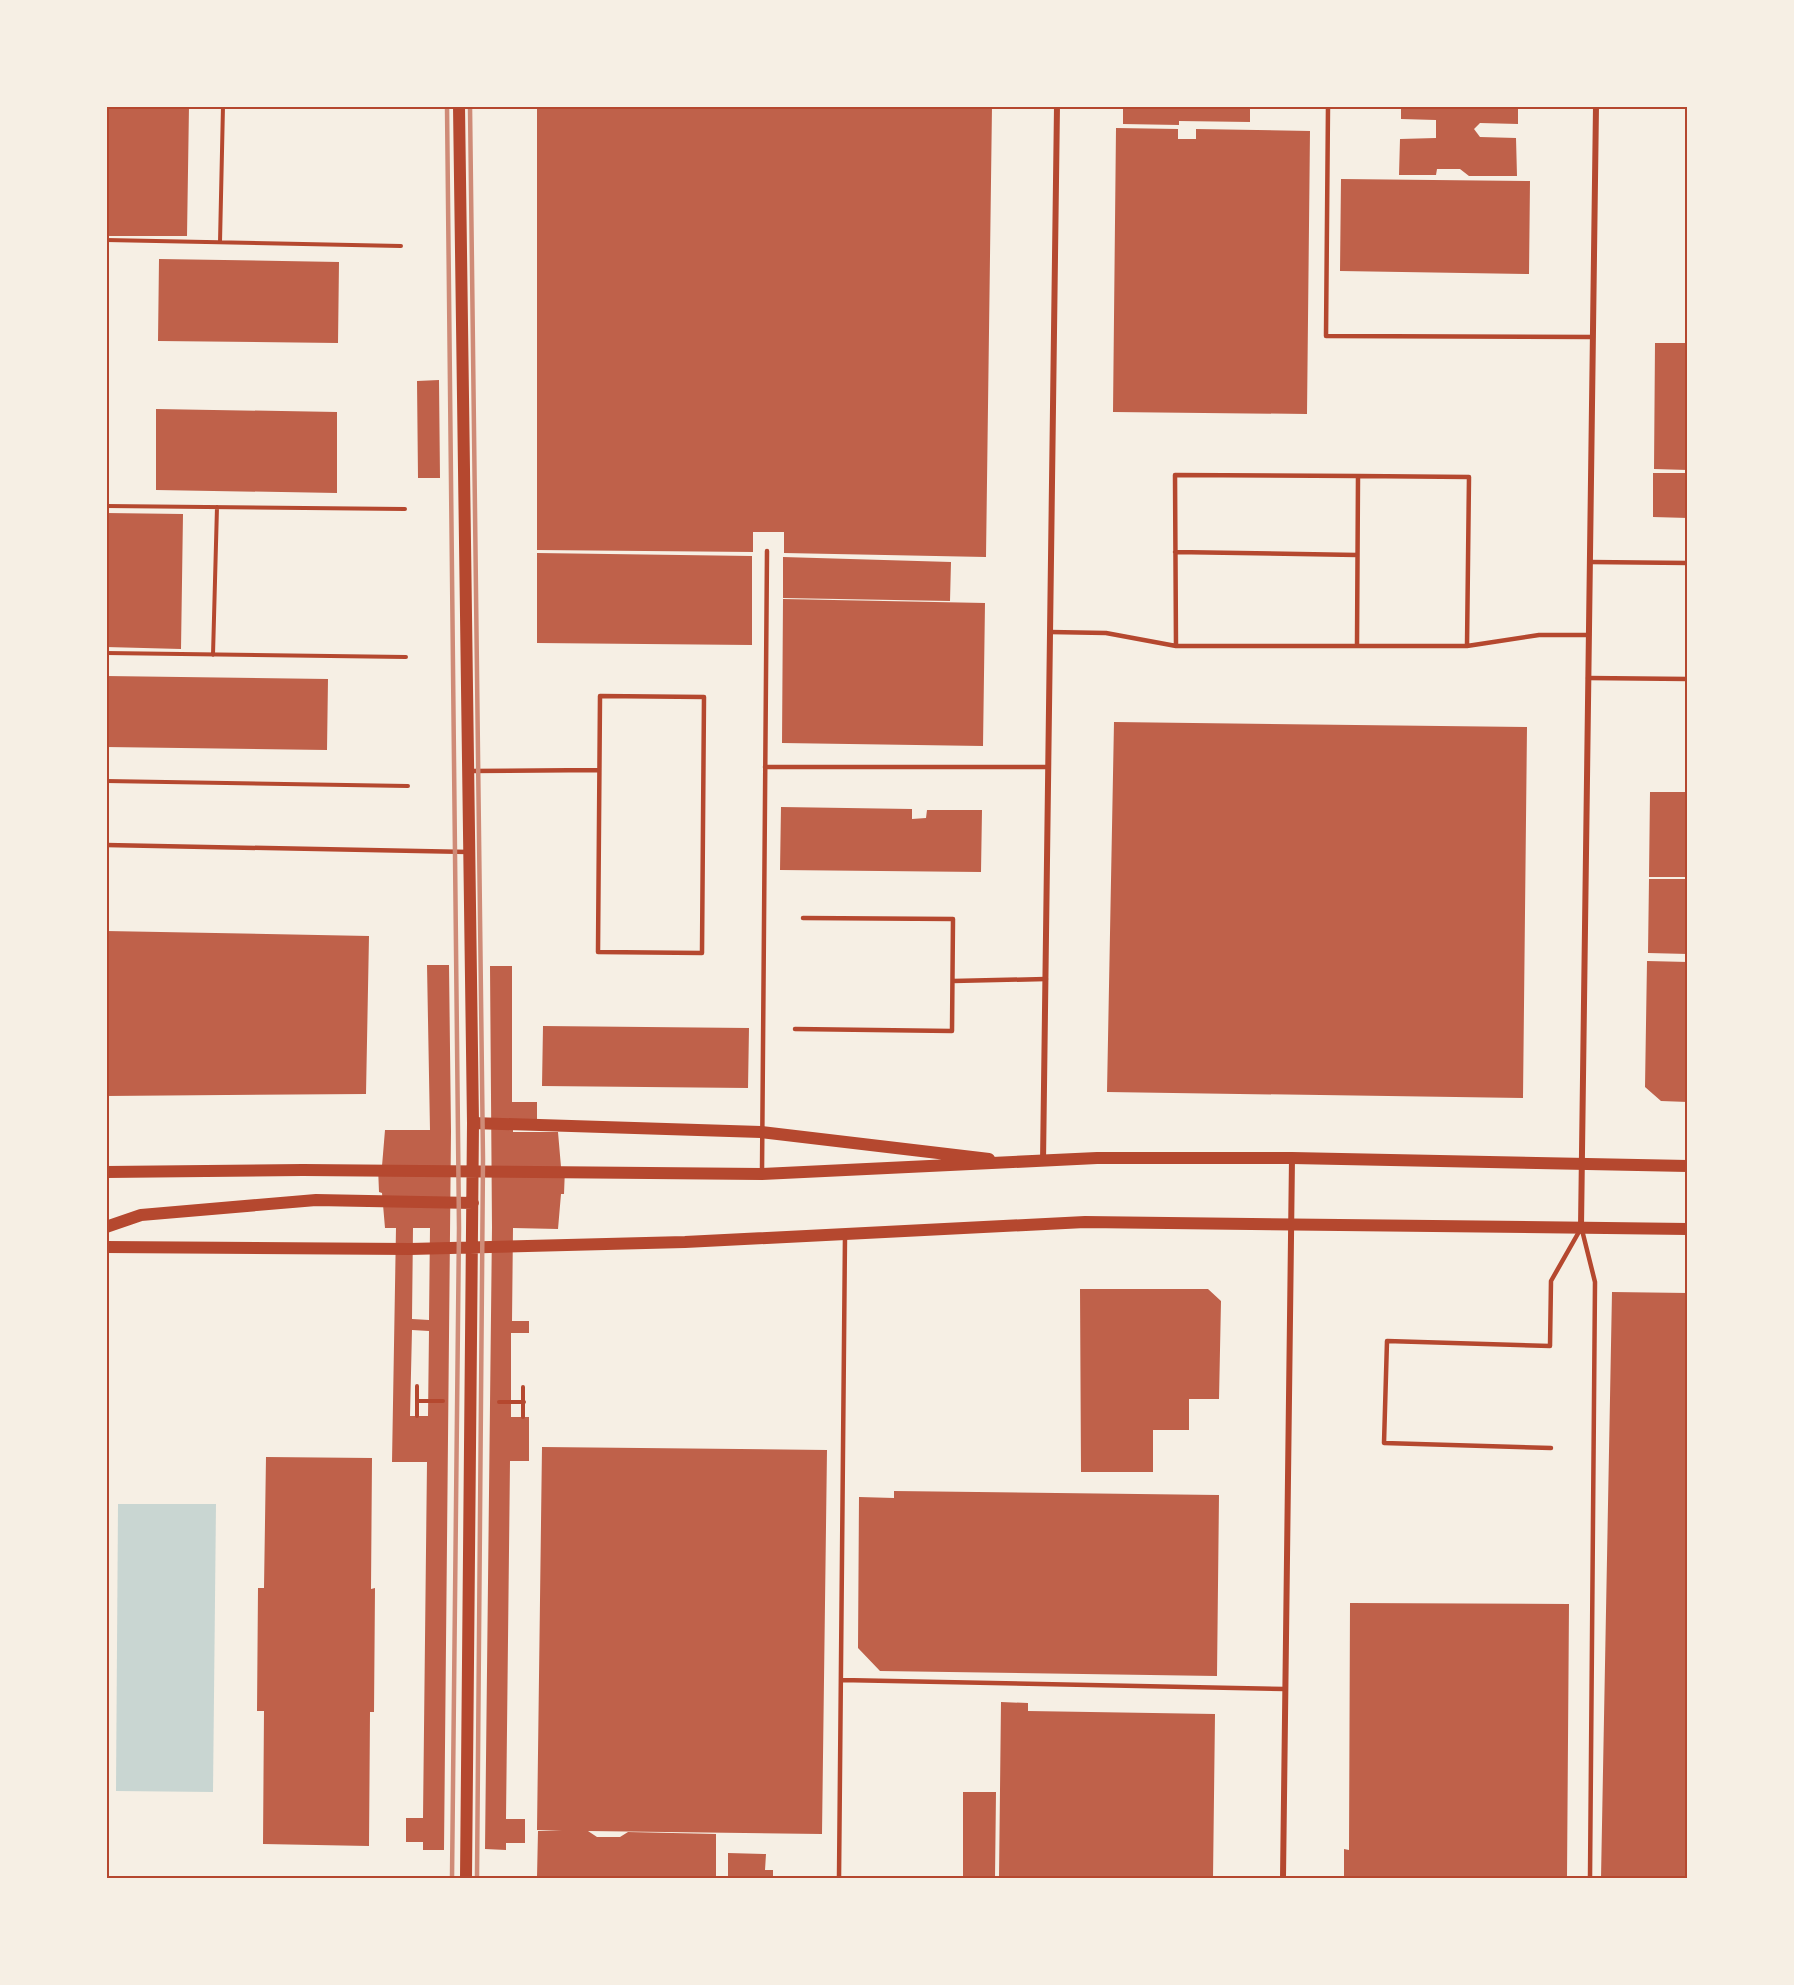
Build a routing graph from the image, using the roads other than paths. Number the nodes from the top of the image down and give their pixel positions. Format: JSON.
{"nodes":[{"id":1,"x":459,"y":106,"type":"edge"},
{"id":2,"x":1057,"y":106,"type":"edge"},
{"id":3,"x":1328,"y":106,"type":"edge"},
{"id":4,"x":1596,"y":106,"type":"edge"},
{"id":5,"x":1593,"y":337,"type":"junction"},
{"id":6,"x":1358,"y":476,"type":"junction"},
{"id":7,"x":767,"y":551,"type":"dead end"},
{"id":8,"x":1175,"y":552,"type":"junction"},
{"id":9,"x":1357,"y":555,"type":"junction"},
{"id":10,"x":1590,"y":562,"type":"junction"},
{"id":11,"x":1688,"y":563,"type":"edge"},
{"id":12,"x":1050,"y":632,"type":"junction"},
{"id":13,"x":1588,"y":635,"type":"junction"},
{"id":14,"x":1357,"y":644,"type":"junction"},
{"id":15,"x":1176,"y":646,"type":"junction"},
{"id":16,"x":1467,"y":646,"type":"junction"},
{"id":17,"x":1588,"y":678,"type":"junction"},
{"id":18,"x":1688,"y":679,"type":"edge"},
{"id":19,"x":765,"y":767,"type":"junction"},
{"id":20,"x":1048,"y":767,"type":"junction"},
{"id":21,"x":599,"y":770,"type":"junction"},
{"id":22,"x":467,"y":771,"type":"junction"},
{"id":23,"x":106,"y":845,"type":"edge"},
{"id":24,"x":469,"y":852,"type":"junction"},
{"id":25,"x":803,"y":918,"type":"dead end"},
{"id":26,"x":1046,"y":979,"type":"junction"},
{"id":27,"x":953,"y":981,"type":"junction"},
{"id":28,"x":795,"y":1029,"type":"dead end"},
{"id":29,"x":473,"y":1124,"type":"junction"},
{"id":30,"x":761,"y":1132,"type":"junction"},
{"id":31,"x":1292,"y":1158,"type":"junction"},
{"id":32,"x":1043,"y":1162,"type":"junction"},
{"id":33,"x":1024,"y":1163,"type":"junction"},
{"id":34,"x":1582,"y":1165,"type":"junction"},
{"id":35,"x":1688,"y":1166,"type":"edge"},
{"id":36,"x":106,"y":1172,"type":"edge"},
{"id":37,"x":472,"y":1173,"type":"junction"},
{"id":38,"x":762,"y":1174,"type":"junction"},
{"id":39,"x":473,"y":1203,"type":"junction"},
{"id":40,"x":1291,"y":1224,"type":"junction"},
{"id":41,"x":106,"y":1227,"type":"edge"},
{"id":42,"x":1581,"y":1228,"type":"junction"},
{"id":43,"x":1688,"y":1229,"type":"edge"},
{"id":44,"x":846,"y":1233,"type":"junction"},
{"id":45,"x":472,"y":1246,"type":"junction"},
{"id":46,"x":106,"y":1247,"type":"edge"},
{"id":47,"x":1551,"y":1448,"type":"dead end"},
{"id":48,"x":841,"y":1680,"type":"junction"},
{"id":49,"x":1285,"y":1689,"type":"junction"},
{"id":50,"x":466,"y":1878,"type":"edge"},
{"id":51,"x":839,"y":1878,"type":"edge"},
{"id":52,"x":1283,"y":1878,"type":"edge"},
{"id":53,"x":1590,"y":1878,"type":"edge"}],
"edges":[{"from":1,"to":22,"type":"main road"},
{"from":2,"to":12,"type":"street"},
{"from":3,"to":5,"type":"lane"},
{"from":4,"to":5,"type":"street"},
{"from":5,"to":10,"type":"street"},
{"from":6,"to":8,"type":"lane"},
{"from":6,"to":9,"type":"lane"},
{"from":6,"to":16,"type":"lane"},
{"from":7,"to":19,"type":"lane"},
{"from":8,"to":9,"type":"lane"},
{"from":8,"to":15,"type":"lane"},
{"from":9,"to":14,"type":"lane"},
{"from":10,"to":11,"type":"lane"},
{"from":10,"to":13,"type":"street"},
{"from":12,"to":15,"type":"lane"},
{"from":12,"to":20,"type":"street"},
{"from":13,"to":16,"type":"lane"},
{"from":13,"to":17,"type":"street"},
{"from":14,"to":15,"type":"lane"},
{"from":14,"to":16,"type":"lane"},
{"from":17,"to":18,"type":"lane"},
{"from":17,"to":34,"type":"street"},
{"from":19,"to":20,"type":"lane"},
{"from":19,"to":30,"type":"lane"},
{"from":20,"to":26,"type":"street"},
{"from":21,"to":21,"type":"lane"},
{"from":21,"to":22,"type":"lane"},
{"from":22,"to":24,"type":"main road"},
{"from":23,"to":24,"type":"lane"},
{"from":24,"to":29,"type":"main road"},
{"from":25,"to":27,"type":"lane"},
{"from":26,"to":27,"type":"lane"},
{"from":26,"to":32,"type":"street"},
{"from":27,"to":28,"type":"lane"},
{"from":29,"to":30,"type":"main road"},
{"from":29,"to":37,"type":"main road"},
{"from":30,"to":33,"type":"main road"},
{"from":30,"to":38,"type":"lane"},
{"from":31,"to":32,"type":"main road"},
{"from":31,"to":34,"type":"main road"},
{"from":31,"to":40,"type":"street"},
{"from":32,"to":33,"type":"main road"},
{"from":33,"to":38,"type":"main road"},
{"from":34,"to":35,"type":"main road"},
{"from":34,"to":42,"type":"street"},
{"from":36,"to":37,"type":"main road"},
{"from":37,"to":38,"type":"main road"},
{"from":37,"to":39,"type":"main road"},
{"from":39,"to":41,"type":"main road"},
{"from":39,"to":45,"type":"main road"},
{"from":40,"to":42,"type":"main road"},
{"from":40,"to":44,"type":"main road"},
{"from":40,"to":49,"type":"street"},
{"from":42,"to":43,"type":"main road"},
{"from":42,"to":47,"type":"lane"},
{"from":42,"to":53,"type":"lane"},
{"from":44,"to":45,"type":"main road"},
{"from":44,"to":48,"type":"lane"},
{"from":45,"to":46,"type":"main road"},
{"from":45,"to":50,"type":"main road"},
{"from":48,"to":49,"type":"lane"},
{"from":48,"to":51,"type":"lane"},
{"from":49,"to":52,"type":"street"}]}
